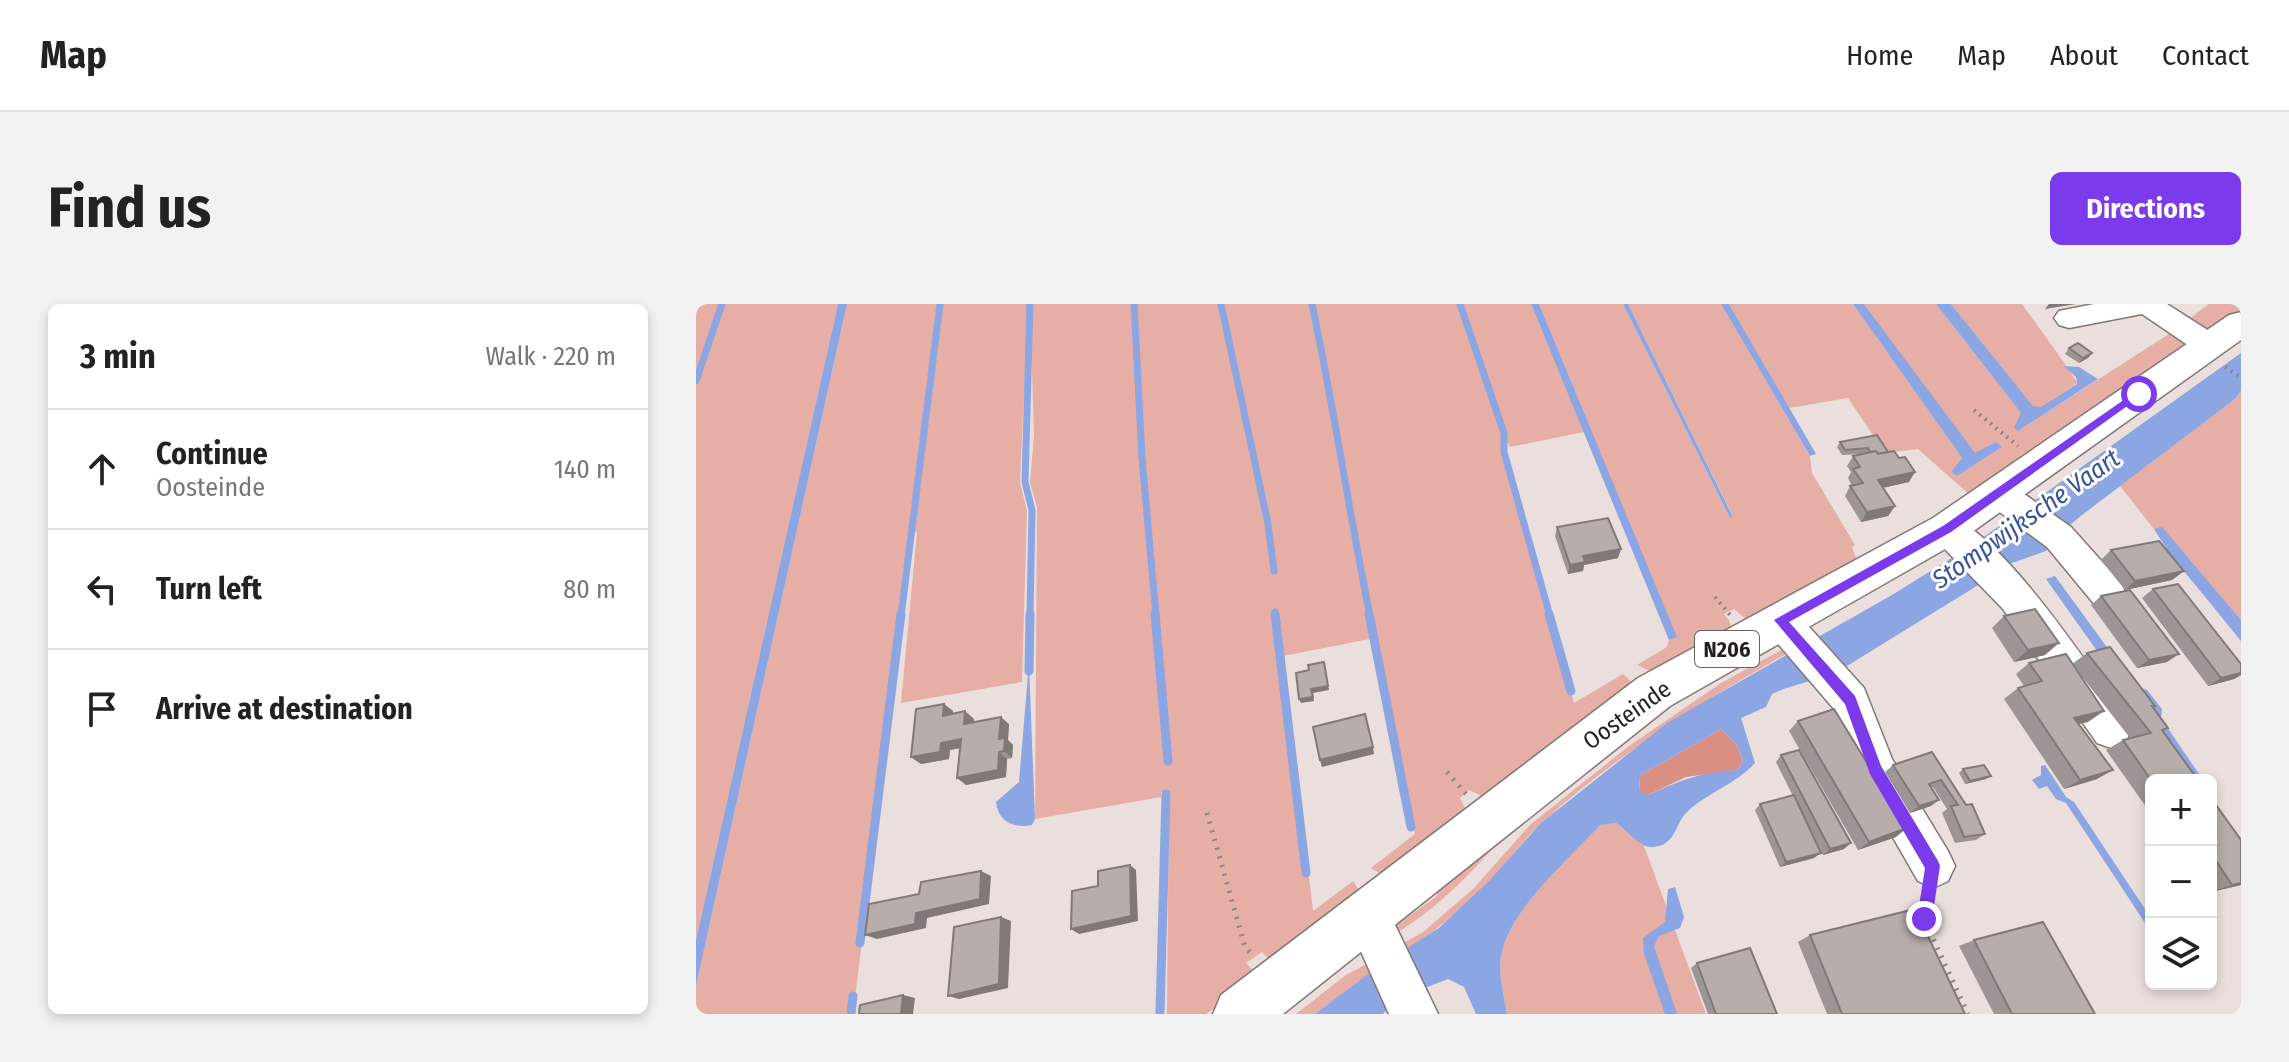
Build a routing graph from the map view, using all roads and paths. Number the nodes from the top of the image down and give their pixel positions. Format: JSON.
{"nodes":[{"id":1,"x":2180,"y":304,"type":"edge"},
{"id":2,"x":2069,"y":318,"type":"dead end"},
{"id":3,"x":2223,"y":341,"type":"edge"},
{"id":4,"x":2241,"y":377,"type":"edge"},
{"id":5,"x":1974,"y":410,"type":"dead end"},
{"id":6,"x":2042,"y":462,"type":"junction"},
{"id":7,"x":2008,"y":500,"type":"junction"},
{"id":8,"x":1970,"y":549,"type":"junction"},
{"id":9,"x":2108,"y":594,"type":"edge"},
{"id":10,"x":1790,"y":632,"type":"junction"},
{"id":11,"x":2111,"y":730,"type":"dead end"},
{"id":12,"x":1207,"y":813,"type":"dead end"},
{"id":13,"x":1933,"y":866,"type":"joint"},
{"id":14,"x":1367,"y":916,"type":"junction"},
{"id":15,"x":1278,"y":985,"type":"junction"},
{"id":16,"x":1403,"y":991,"type":"edge"},
{"id":17,"x":1240,"y":1014,"type":"edge"},
{"id":18,"x":1968,"y":1014,"type":"edge"}],
"edges":[{"from":1,"to":3,"type":"lane"},
{"from":2,"to":3,"type":"lane"},
{"from":3,"to":4,"type":"path"},
{"from":3,"to":6,"type":"main road","name":"Oosteinde","number":"N206"},
{"from":5,"to":6,"type":"path"},
{"from":6,"to":7,"type":"main road","name":"Oosteinde","number":"N206"},
{"from":7,"to":8,"type":"main road","name":"Oosteinde","number":"N206"},
{"from":7,"to":9,"type":"lane"},
{"from":8,"to":10,"type":"main road","name":"Oosteinde","number":"N206"},
{"from":8,"to":11,"type":"lane"},
{"from":10,"to":13,"type":"lane"},
{"from":10,"to":14,"type":"main road","name":"Oosteinde","number":"N206"},
{"from":12,"to":15,"type":"path"},
{"from":13,"to":18,"type":"path"},
{"from":14,"to":15,"type":"main road","name":"Oosteinde","number":"N206"},
{"from":14,"to":16,"type":"lane"},
{"from":15,"to":17,"type":"main road","name":"Oosteinde","number":"N206"}]}
